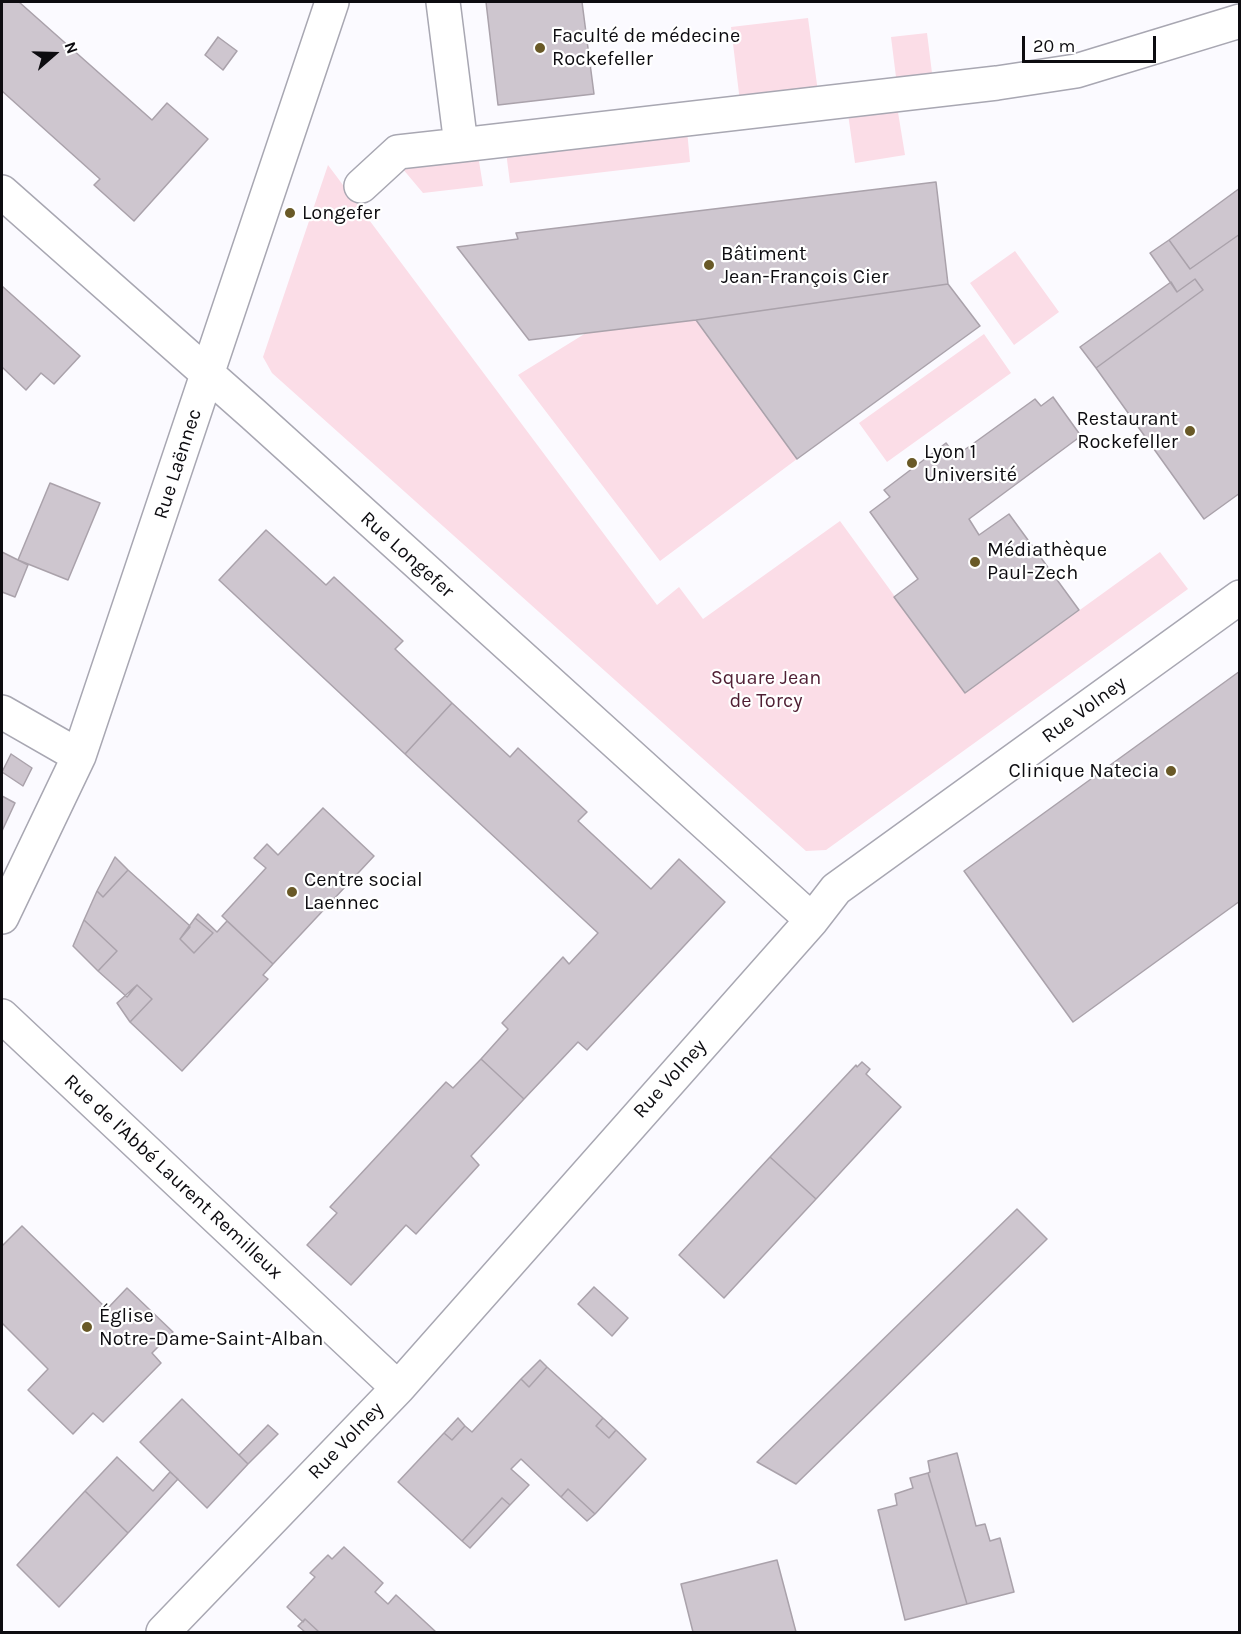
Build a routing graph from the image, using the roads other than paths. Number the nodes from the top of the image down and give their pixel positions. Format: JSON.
{"nodes":[{"id":1,"x":332,"y":2,"type":"edge"},
{"id":2,"x":443,"y":2,"type":"edge"},
{"id":3,"x":1239,"y":21,"type":"edge"},
{"id":4,"x":461,"y":145,"type":"junction"},
{"id":5,"x":360,"y":186,"type":"dead end"},
{"id":6,"x":2,"y":192,"type":"edge"},
{"id":7,"x":208,"y":375,"type":"junction"},
{"id":8,"x":1239,"y":597,"type":"edge"},
{"id":9,"x":2,"y":712,"type":"edge"},
{"id":10,"x":79,"y":756,"type":"junction"},
{"id":11,"x":2,"y":917,"type":"edge"},
{"id":12,"x":812,"y":920,"type":"junction"},
{"id":13,"x":2,"y":1016,"type":"edge"},
{"id":14,"x":398,"y":1388,"type":"junction"},
{"id":15,"x":164,"y":1632,"type":"edge"}],
"edges":[{"from":1,"to":7,"type":"street","name":"Rue Laënnec"},
{"from":2,"to":4,"type":"street"},
{"from":3,"to":4,"type":"street"},
{"from":4,"to":5,"type":"street"},
{"from":6,"to":7,"type":"street","name":"Rue Longefer"},
{"from":7,"to":10,"type":"street","name":"Rue Laënnec"},
{"from":7,"to":12,"type":"street","name":"Rue Longefer"},
{"from":8,"to":12,"type":"street","name":"Rue Volney"},
{"from":9,"to":10,"type":"street"},
{"from":10,"to":11,"type":"street","name":"Rue Laënnec"},
{"from":12,"to":14,"type":"street","name":"Rue Volney"},
{"from":13,"to":14,"type":"street","name":"Rue de l'Abbé Laurent Remilleux"},
{"from":14,"to":15,"type":"street","name":"Rue Volney"}]}
